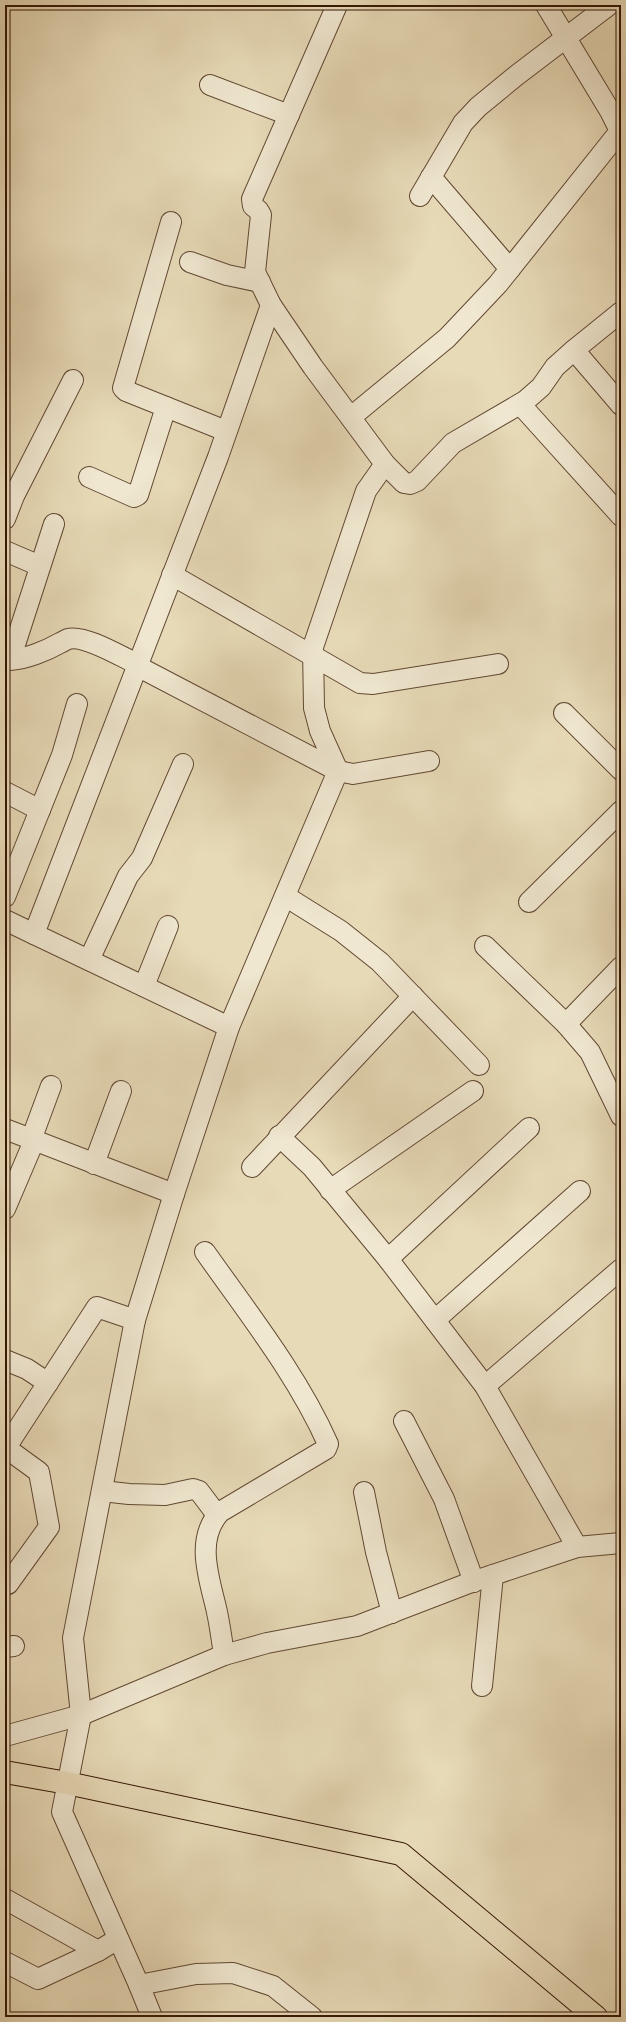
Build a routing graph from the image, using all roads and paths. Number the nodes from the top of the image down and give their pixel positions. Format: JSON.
{"nodes":[{"id":1,"x":337,"y":5,"type":"edge"},
{"id":2,"x":546,"y":5,"type":"edge"},
{"id":3,"x":609,"y":5,"type":"edge"},
{"id":4,"x":566,"y":37,"type":"junction"},
{"id":5,"x":210,"y":85,"type":"dead end"},
{"id":6,"x":289,"y":115,"type":"junction"},
{"id":7,"x":620,"y":132,"type":"edge"},
{"id":8,"x":431,"y":177,"type":"junction"},
{"id":9,"x":420,"y":196,"type":"dead end"},
{"id":10,"x":171,"y":222,"type":"dead end"},
{"id":11,"x":190,"y":262,"type":"dead end"},
{"id":12,"x":510,"y":269,"type":"junction"},
{"id":13,"x":260,"y":282,"type":"junction"},
{"id":14,"x":271,"y":305,"type":"junction"},
{"id":15,"x":621,"y":312,"type":"edge"},
{"id":16,"x":574,"y":350,"type":"junction"},
{"id":17,"x":73,"y":380,"type":"dead end"},
{"id":18,"x":520,"y":404,"type":"junction"},
{"id":19,"x":621,"y":405,"type":"edge"},
{"id":20,"x":166,"y":407,"type":"junction"},
{"id":21,"x":351,"y":417,"type":"junction"},
{"id":22,"x":226,"y":431,"type":"junction"},
{"id":23,"x":385,"y":464,"type":"junction"},
{"id":24,"x":90,"y":477,"type":"dead end"},
{"id":25,"x":621,"y":516,"type":"edge"},
{"id":26,"x":5,"y":519,"type":"edge"},
{"id":27,"x":54,"y":524,"type":"dead end"},
{"id":28,"x":5,"y":551,"type":"edge"},
{"id":29,"x":40,"y":566,"type":"junction"},
{"id":30,"x":172,"y":575,"type":"junction"},
{"id":31,"x":313,"y":657,"type":"junction"},
{"id":32,"x":8,"y":660,"type":"edge"},
{"id":33,"x":498,"y":664,"type":"dead end"},
{"id":34,"x":137,"y":665,"type":"junction"},
{"id":35,"x":77,"y":704,"type":"dead end"},
{"id":36,"x":564,"y":712,"type":"dead end"},
{"id":37,"x":429,"y":761,"type":"dead end"},
{"id":38,"x":183,"y":764,"type":"dead end"},
{"id":39,"x":621,"y":770,"type":"edge"},
{"id":40,"x":338,"y":771,"type":"junction"},
{"id":41,"x":5,"y":792,"type":"edge"},
{"id":42,"x":40,"y":810,"type":"junction"},
{"id":43,"x":621,"y":811,"type":"edge"},
{"id":44,"x":6,"y":890,"type":"edge"},
{"id":45,"x":285,"y":896,"type":"junction"},
{"id":46,"x":529,"y":902,"type":"dead end"},
{"id":47,"x":5,"y":920,"type":"edge"},
{"id":48,"x":168,"y":926,"type":"dead end"},
{"id":49,"x":34,"y":934,"type":"junction"},
{"id":50,"x":486,"y":946,"type":"dead end"},
{"id":51,"x":90,"y":960,"type":"junction"},
{"id":52,"x":621,"y":967,"type":"edge"},
{"id":53,"x":144,"y":986,"type":"junction"},
{"id":54,"x":413,"y":996,"type":"junction"},
{"id":55,"x":566,"y":1024,"type":"junction"},
{"id":56,"x":229,"y":1027,"type":"junction"},
{"id":57,"x":480,"y":1065,"type":"dead end"},
{"id":58,"x":52,"y":1086,"type":"dead end"},
{"id":59,"x":121,"y":1091,"type":"dead end"},
{"id":60,"x":473,"y":1091,"type":"dead end"},
{"id":61,"x":621,"y":1116,"type":"edge"},
{"id":62,"x":529,"y":1128,"type":"dead end"},
{"id":63,"x":5,"y":1129,"type":"edge"},
{"id":64,"x":279,"y":1136,"type":"junction"},
{"id":65,"x":33,"y":1140,"type":"junction"},
{"id":66,"x":94,"y":1164,"type":"junction"},
{"id":67,"x":252,"y":1167,"type":"dead end"},
{"id":68,"x":330,"y":1190,"type":"junction"},
{"id":69,"x":580,"y":1191,"type":"dead end"},
{"id":70,"x":174,"y":1194,"type":"junction"},
{"id":71,"x":5,"y":1209,"type":"edge"},
{"id":72,"x":205,"y":1252,"type":"dead end"},
{"id":73,"x":388,"y":1259,"type":"junction"},
{"id":74,"x":621,"y":1269,"type":"edge"},
{"id":75,"x":135,"y":1320,"type":"junction"},
{"id":76,"x":435,"y":1320,"type":"junction"},
{"id":77,"x":5,"y":1360,"type":"edge"},
{"id":78,"x":48,"y":1383,"type":"junction"},
{"id":79,"x":485,"y":1386,"type":"junction"},
{"id":80,"x":404,"y":1421,"type":"dead end"},
{"id":81,"x":6,"y":1448,"type":"edge"},
{"id":82,"x":102,"y":1491,"type":"junction"},
{"id":83,"x":364,"y":1492,"type":"dead end"},
{"id":84,"x":217,"y":1515,"type":"junction"},
{"id":85,"x":621,"y":1542,"type":"edge"},
{"id":86,"x":577,"y":1547,"type":"junction"},
{"id":87,"x":493,"y":1575,"type":"junction"},
{"id":88,"x":474,"y":1582,"type":"junction"},
{"id":89,"x":8,"y":1584,"type":"dead end"},
{"id":90,"x":392,"y":1613,"type":"junction"},
{"id":91,"x":224,"y":1655,"type":"junction"},
{"id":92,"x":482,"y":1686,"type":"dead end"},
{"id":93,"x":80,"y":1715,"type":"junction"},
{"id":94,"x":5,"y":1736,"type":"edge"},
{"id":95,"x":5,"y":1772,"type":"edge"},
{"id":96,"x":67,"y":1783,"type":"junction"},
{"id":97,"x":5,"y":1899,"type":"edge"},
{"id":98,"x":118,"y":1939,"type":"junction"},
{"id":99,"x":98,"y":1951,"type":"junction"},
{"id":100,"x":5,"y":1962,"type":"edge"},
{"id":101,"x":139,"y":1985,"type":"junction"},
{"id":102,"x":152,"y":2017,"type":"edge"},
{"id":103,"x":312,"y":2017,"type":"edge"},
{"id":104,"x":596,"y":2017,"type":"edge"}],
"edges":[{"from":1,"to":6,"type":"street"},
{"from":2,"to":4,"type":"street"},
{"from":3,"to":4,"type":"street"},
{"from":4,"to":7,"type":"street"},
{"from":4,"to":8,"type":"street"},
{"from":5,"to":6,"type":"street"},
{"from":6,"to":13,"type":"street"},
{"from":7,"to":12,"type":"street"},
{"from":8,"to":9,"type":"street"},
{"from":8,"to":12,"type":"street"},
{"from":10,"to":20,"type":"street"},
{"from":11,"to":13,"type":"street"},
{"from":12,"to":21,"type":"street"},
{"from":13,"to":14,"type":"street"},
{"from":14,"to":21,"type":"street"},
{"from":14,"to":22,"type":"street"},
{"from":15,"to":16,"type":"street"},
{"from":16,"to":18,"type":"street"},
{"from":16,"to":19,"type":"street"},
{"from":17,"to":26,"type":"street"},
{"from":18,"to":23,"type":"street"},
{"from":18,"to":25,"type":"street"},
{"from":20,"to":22,"type":"street"},
{"from":20,"to":24,"type":"street"},
{"from":21,"to":23,"type":"street"},
{"from":22,"to":30,"type":"street"},
{"from":23,"to":31,"type":"street"},
{"from":27,"to":29,"type":"street"},
{"from":28,"to":29,"type":"street"},
{"from":29,"to":32,"type":"street"},
{"from":30,"to":31,"type":"street"},
{"from":30,"to":34,"type":"street"},
{"from":31,"to":33,"type":"street"},
{"from":31,"to":40,"type":"street"},
{"from":32,"to":34,"type":"street"},
{"from":34,"to":40,"type":"street"},
{"from":34,"to":49,"type":"street"},
{"from":35,"to":42,"type":"street"},
{"from":36,"to":39,"type":"street"},
{"from":37,"to":40,"type":"street"},
{"from":38,"to":51,"type":"street"},
{"from":40,"to":45,"type":"street"},
{"from":41,"to":42,"type":"street"},
{"from":42,"to":44,"type":"street"},
{"from":43,"to":46,"type":"street"},
{"from":45,"to":54,"type":"street"},
{"from":45,"to":56,"type":"street"},
{"from":47,"to":49,"type":"street"},
{"from":48,"to":53,"type":"street"},
{"from":49,"to":51,"type":"street"},
{"from":50,"to":55,"type":"street"},
{"from":51,"to":53,"type":"street"},
{"from":52,"to":55,"type":"street"},
{"from":53,"to":56,"type":"street"},
{"from":54,"to":57,"type":"street"},
{"from":54,"to":64,"type":"street"},
{"from":55,"to":61,"type":"street"},
{"from":56,"to":70,"type":"street"},
{"from":58,"to":65,"type":"street"},
{"from":59,"to":66,"type":"street"},
{"from":60,"to":68,"type":"street"},
{"from":62,"to":73,"type":"street"},
{"from":63,"to":65,"type":"street"},
{"from":64,"to":67,"type":"street"},
{"from":64,"to":68,"type":"street"},
{"from":65,"to":66,"type":"street"},
{"from":65,"to":71,"type":"street"},
{"from":66,"to":70,"type":"street"},
{"from":68,"to":73,"type":"street"},
{"from":69,"to":76,"type":"street"},
{"from":70,"to":75,"type":"street"},
{"from":72,"to":84,"type":"street"},
{"from":73,"to":76,"type":"street"},
{"from":74,"to":79,"type":"street"},
{"from":75,"to":78,"type":"street"},
{"from":75,"to":82,"type":"street"},
{"from":76,"to":79,"type":"street"},
{"from":77,"to":78,"type":"street"},
{"from":78,"to":81,"type":"street"},
{"from":79,"to":86,"type":"street"},
{"from":80,"to":88,"type":"street"},
{"from":81,"to":89,"type":"street"},
{"from":82,"to":84,"type":"street"},
{"from":82,"to":93,"type":"street"},
{"from":83,"to":90,"type":"street"},
{"from":84,"to":91,"type":"street"},
{"from":85,"to":86,"type":"street"},
{"from":86,"to":87,"type":"street"},
{"from":87,"to":88,"type":"street"},
{"from":87,"to":92,"type":"street"},
{"from":88,"to":90,"type":"street"},
{"from":90,"to":91,"type":"street"},
{"from":91,"to":93,"type":"street"},
{"from":93,"to":94,"type":"street"},
{"from":93,"to":96,"type":"street"},
{"from":95,"to":96,"type":"main road"},
{"from":96,"to":98,"type":"street"},
{"from":96,"to":104,"type":"main road"},
{"from":97,"to":99,"type":"street"},
{"from":98,"to":99,"type":"street"},
{"from":98,"to":101,"type":"street"},
{"from":99,"to":100,"type":"street"},
{"from":101,"to":102,"type":"street"},
{"from":101,"to":103,"type":"street"}]}
